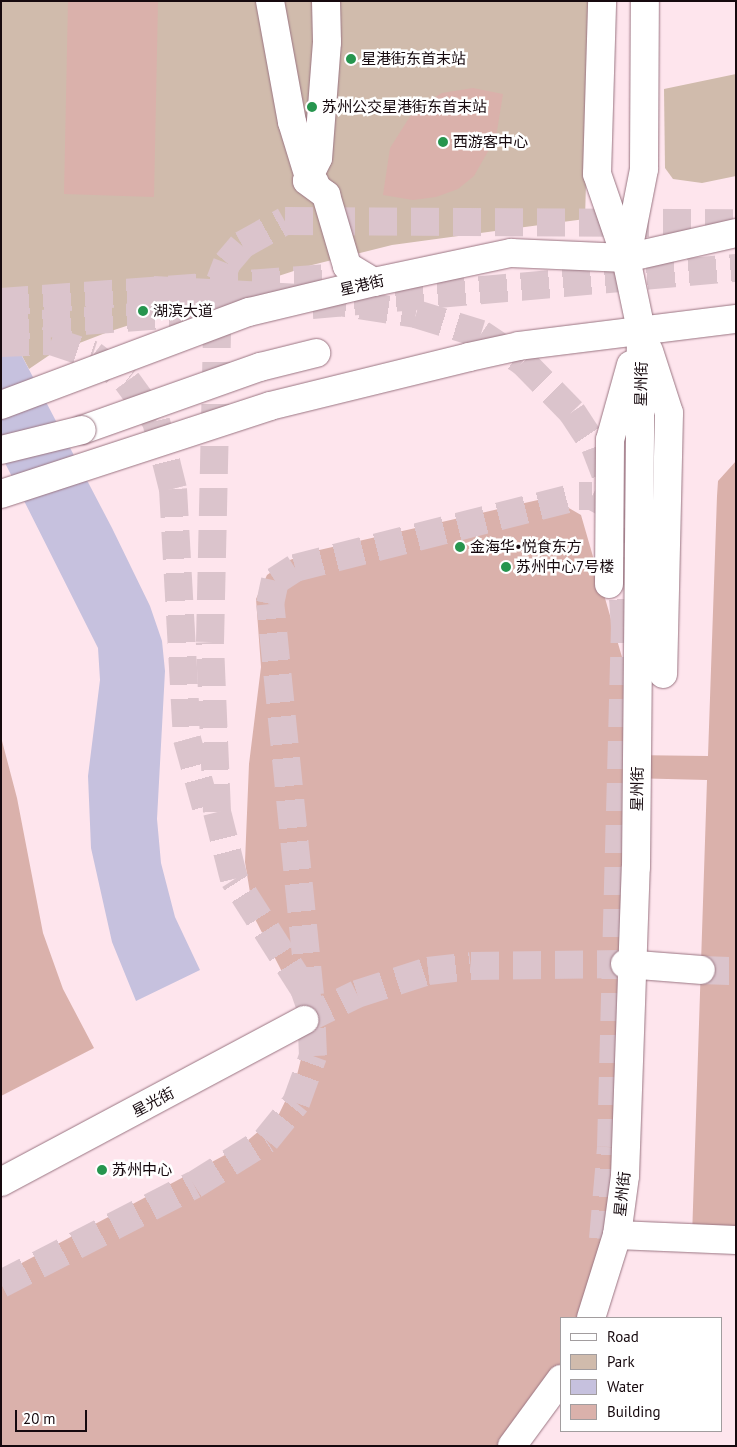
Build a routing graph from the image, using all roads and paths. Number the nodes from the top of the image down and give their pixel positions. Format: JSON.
{"nodes":[{"id":1,"x":270,"y":1,"type":"edge"},
{"id":2,"x":326,"y":1,"type":"edge"},
{"id":3,"x":602,"y":1,"type":"edge"},
{"id":4,"x":645,"y":1,"type":"edge"},
{"id":5,"x":326,"y":195,"type":"junction"},
{"id":6,"x":736,"y":233,"type":"edge"},
{"id":7,"x":626,"y":258,"type":"junction"},
{"id":8,"x":374,"y":282,"type":"junction"},
{"id":9,"x":736,"y":319,"type":"edge"},
{"id":10,"x":641,"y":330,"type":"junction"},
{"id":11,"x":316,"y":354,"type":"dead end"},
{"id":12,"x":1,"y":405,"type":"edge"},
{"id":13,"x":1,"y":450,"type":"edge"},
{"id":14,"x":2,"y":493,"type":"edge"},
{"id":15,"x":609,"y":584,"type":"dead end"},
{"id":16,"x":663,"y":674,"type":"dead end"},
{"id":17,"x":628,"y":964,"type":"junction"},
{"id":18,"x":701,"y":970,"type":"tunnel mouth"},
{"id":19,"x":304,"y":1020,"type":"tunnel mouth"},
{"id":20,"x":1,"y":1182,"type":"edge"},
{"id":21,"x":617,"y":1236,"type":"junction"},
{"id":22,"x":736,"y":1240,"type":"edge"},
{"id":23,"x":592,"y":1317,"type":"edge"},
{"id":24,"x":560,"y":1380,"type":"edge"},
{"id":25,"x":512,"y":1446,"type":"edge"}],
"edges":[{"from":1,"to":5,"type":"street"},
{"from":2,"to":5,"type":"street"},
{"from":3,"to":7,"type":"street","name":"星州街"},
{"from":4,"to":7,"type":"street","name":"星州街"},
{"from":5,"to":8,"type":"street"},
{"from":6,"to":7,"type":"street","name":"星港街"},
{"from":7,"to":8,"type":"street","name":"星港街"},
{"from":7,"to":10,"type":"street","name":"星州街"},
{"from":8,"to":12,"type":"street","name":"星港街"},
{"from":9,"to":10,"type":"street"},
{"from":10,"to":14,"type":"street"},
{"from":10,"to":15,"type":"street"},
{"from":10,"to":16,"type":"street"},
{"from":10,"to":17,"type":"street","name":"星州街"},
{"from":11,"to":13,"type":"street","bridge":true},
{"from":17,"to":18,"type":"street"},
{"from":17,"to":21,"type":"street","name":"星州街"},
{"from":19,"to":20,"type":"street","name":"星光街"},
{"from":21,"to":22,"type":"street"},
{"from":21,"to":23,"type":"street","name":"星州街"},
{"from":24,"to":25,"type":"street"}]}
